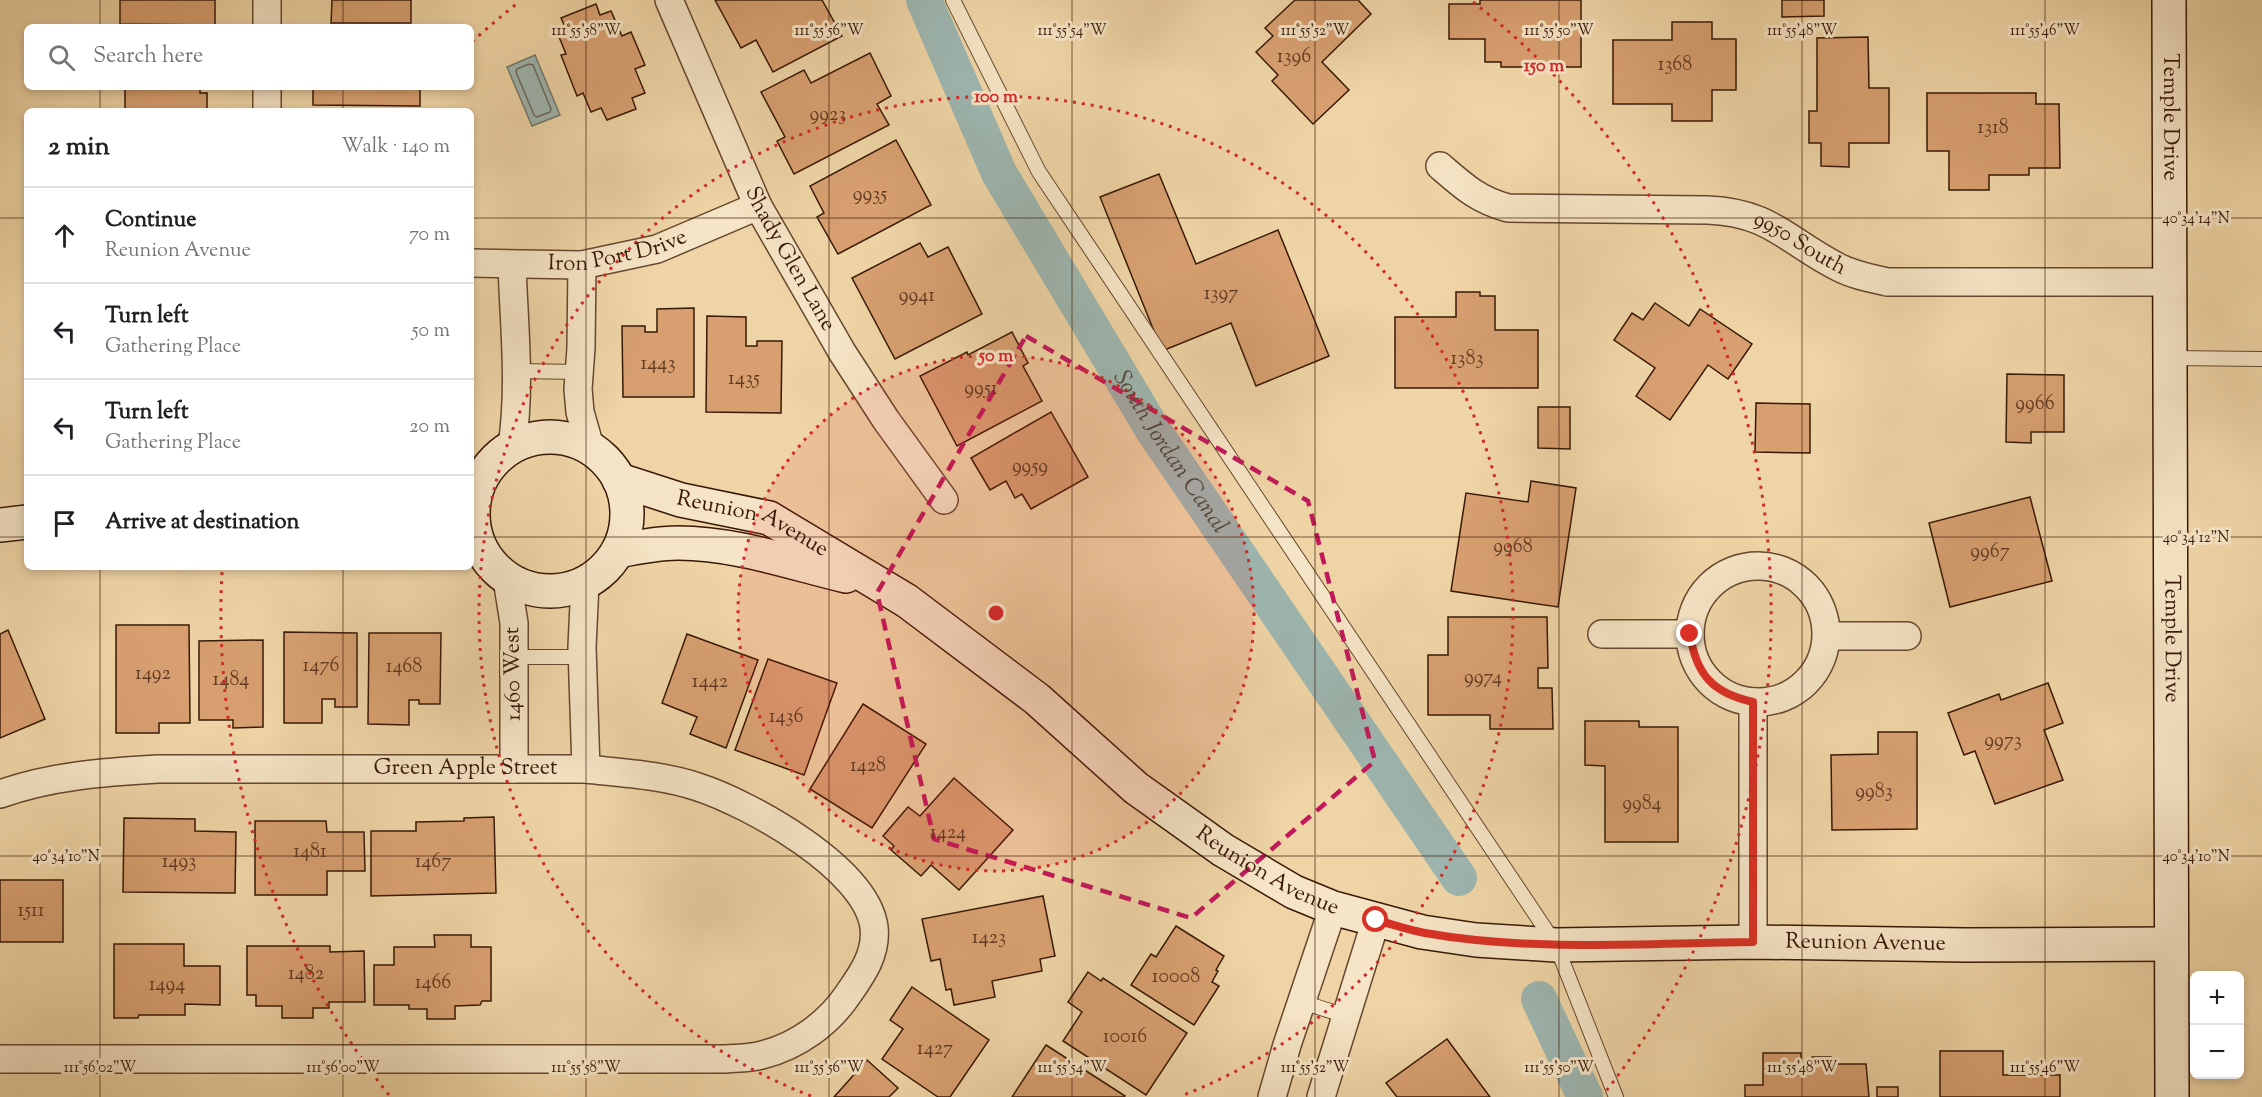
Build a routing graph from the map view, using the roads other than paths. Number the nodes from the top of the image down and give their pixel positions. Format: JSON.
{"nodes":[{"id":1,"x":267,"y":0,"type":"edge"},
{"id":2,"x":669,"y":0,"type":"edge"},
{"id":3,"x":953,"y":0,"type":"edge"},
{"id":4,"x":2169,"y":0,"type":"edge"},
{"id":5,"x":267,"y":24,"type":"edge"},
{"id":6,"x":267,"y":90,"type":"edge"},
{"id":7,"x":267,"y":108,"type":"edge"},
{"id":8,"x":1440,"y":166,"type":"dead end"},
{"id":9,"x":758,"y":206,"type":"junction"},
{"id":10,"x":474,"y":263,"type":"edge"},
{"id":11,"x":512,"y":265,"type":"junction"},
{"id":12,"x":582,"y":266,"type":"junction"},
{"id":13,"x":2170,"y":282,"type":"junction"},
{"id":14,"x":2170,"y":358,"type":"junction"},
{"id":15,"x":2262,"y":359,"type":"edge"},
{"id":16,"x":517,"y":371,"type":"junction"},
{"id":17,"x":580,"y":372,"type":"junction"},
{"id":18,"x":512,"y":446,"type":"junction"},
{"id":19,"x":590,"y":447,"type":"junction"},
{"id":20,"x":619,"y":480,"type":"junction"},
{"id":21,"x":475,"y":482,"type":"edge"},
{"id":22,"x":944,"y":500,"type":"dead end"},
{"id":23,"x":24,"y":522,"type":"edge"},
{"id":24,"x":0,"y":525,"type":"edge"},
{"id":25,"x":475,"y":547,"type":"edge"},
{"id":26,"x":618,"y":551,"type":"junction"},
{"id":27,"x":507,"y":579,"type":"junction"},
{"id":28,"x":585,"y":583,"type":"junction"},
{"id":29,"x":879,"y":584,"type":"junction"},
{"id":30,"x":1602,"y":634,"type":"dead end"},
{"id":31,"x":1690,"y":634,"type":"junction"},
{"id":32,"x":1827,"y":636,"type":"junction"},
{"id":33,"x":1907,"y":636,"type":"dead end"},
{"id":34,"x":515,"y":657,"type":"junction"},
{"id":35,"x":582,"y":657,"type":"junction"},
{"id":36,"x":1753,"y":702,"type":"junction"},
{"id":37,"x":514,"y":769,"type":"junction"},
{"id":38,"x":586,"y":769,"type":"junction"},
{"id":39,"x":0,"y":794,"type":"edge"},
{"id":40,"x":1333,"y":908,"type":"junction"},
{"id":41,"x":1376,"y":920,"type":"junction"},
{"id":42,"x":1753,"y":942,"type":"junction"},
{"id":43,"x":2172,"y":944,"type":"junction"},
{"id":44,"x":1556,"y":945,"type":"junction"},
{"id":45,"x":1302,"y":1002,"type":"junction"},
{"id":46,"x":1346,"y":1016,"type":"junction"},
{"id":47,"x":0,"y":1059,"type":"edge"},
{"id":48,"x":1272,"y":1097,"type":"edge"},
{"id":49,"x":1321,"y":1097,"type":"edge"},
{"id":50,"x":1616,"y":1097,"type":"edge"},
{"id":51,"x":2172,"y":1097,"type":"edge"}],
"edges":[{"from":1,"to":5,"type":"street"},
{"from":2,"to":9,"type":"street","name":"Shady Glen Lane"},
{"from":3,"to":44,"type":"lane"},
{"from":4,"to":13,"type":"street","name":"Temple Drive"},
{"from":6,"to":7,"type":"street"},
{"from":8,"to":13,"type":"street","name":"9950 South"},
{"from":9,"to":12,"type":"street","name":"Iron Port Drive"},
{"from":9,"to":22,"type":"street","name":"Shady Glen Lane"},
{"from":10,"to":11,"type":"street","name":"Iron Port Drive"},
{"from":11,"to":12,"type":"street","name":"Iron Port Drive"},
{"from":11,"to":16,"type":"street"},
{"from":12,"to":17,"type":"street"},
{"from":13,"to":14,"type":"street","name":"Temple Drive"},
{"from":14,"to":15,"type":"lane"},
{"from":14,"to":43,"type":"street","name":"Temple Drive"},
{"from":16,"to":17,"type":"lane"},
{"from":16,"to":18,"type":"street"},
{"from":17,"to":19,"type":"street"},
{"from":18,"to":19,"type":"street"},
{"from":18,"to":21,"type":"street"},
{"from":19,"to":20,"type":"street"},
{"from":20,"to":26,"type":"street"},
{"from":20,"to":29,"type":"street","name":"Reunion Avenue"},
{"from":23,"to":24,"type":"street"},
{"from":25,"to":27,"type":"street"},
{"from":26,"to":28,"type":"street"},
{"from":26,"to":29,"type":"street","name":"Reunion Avenue"},
{"from":27,"to":28,"type":"street"},
{"from":27,"to":34,"type":"street","name":"1460 West"},
{"from":28,"to":35,"type":"street"},
{"from":29,"to":40,"type":"street","name":"Reunion Avenue"},
{"from":30,"to":31,"type":"street"},
{"from":31,"to":32,"type":"street"},
{"from":31,"to":36,"type":"street"},
{"from":32,"to":33,"type":"street"},
{"from":32,"to":36,"type":"street"},
{"from":34,"to":35,"type":"lane"},
{"from":34,"to":37,"type":"street","name":"1460 West"},
{"from":35,"to":38,"type":"street"},
{"from":36,"to":42,"type":"street"},
{"from":37,"to":38,"type":"street","name":"Green Apple Street"},
{"from":37,"to":39,"type":"street","name":"Green Apple Street"},
{"from":38,"to":47,"type":"street","name":"Green Apple Street"},
{"from":40,"to":41,"type":"street","name":"Reunion Avenue"},
{"from":40,"to":45,"type":"street"},
{"from":41,"to":44,"type":"street","name":"Reunion Avenue"},
{"from":41,"to":46,"type":"street"},
{"from":42,"to":43,"type":"street","name":"Reunion Avenue"},
{"from":42,"to":44,"type":"street","name":"Reunion Avenue"},
{"from":43,"to":51,"type":"street","name":"Temple Drive"},
{"from":44,"to":50,"type":"lane"},
{"from":45,"to":46,"type":"lane"},
{"from":45,"to":48,"type":"street"},
{"from":46,"to":49,"type":"street"}]}
